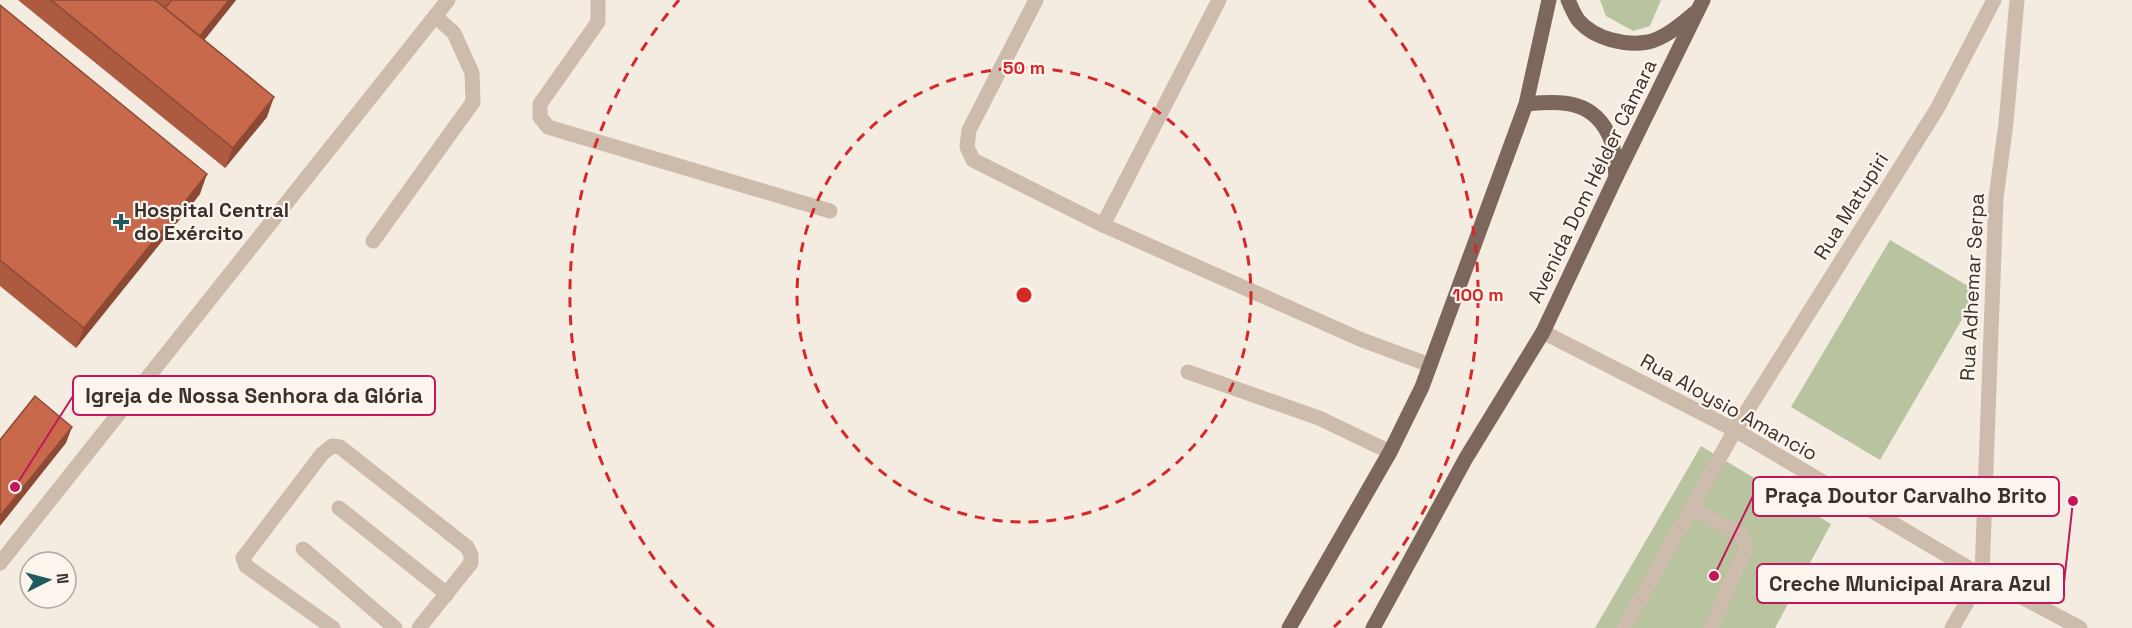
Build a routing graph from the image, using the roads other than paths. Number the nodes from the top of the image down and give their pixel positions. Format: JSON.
{"nodes":[{"id":1,"x":448,"y":0,"type":"edge"},
{"id":2,"x":598,"y":0,"type":"edge"},
{"id":3,"x":1036,"y":0,"type":"edge"},
{"id":4,"x":1219,"y":0,"type":"edge"},
{"id":5,"x":1549,"y":0,"type":"edge"},
{"id":6,"x":1568,"y":0,"type":"edge"},
{"id":7,"x":1994,"y":0,"type":"edge"},
{"id":8,"x":2017,"y":0,"type":"edge"},
{"id":9,"x":1701,"y":5,"type":"edge"},
{"id":10,"x":435,"y":16,"type":"junction"},
{"id":11,"x":1526,"y":104,"type":"junction"},
{"id":12,"x":1616,"y":177,"type":"junction"},
{"id":13,"x":830,"y":210,"type":"dead end"},
{"id":14,"x":1103,"y":225,"type":"junction"},
{"id":15,"x":373,"y":241,"type":"dead end"},
{"id":16,"x":1543,"y":332,"type":"junction"},
{"id":17,"x":1430,"y":365,"type":"junction"},
{"id":18,"x":1188,"y":372,"type":"dead end"},
{"id":19,"x":1735,"y":430,"type":"junction"},
{"id":20,"x":1390,"y":452,"type":"junction"},
{"id":21,"x":339,"y":508,"type":"dead end"},
{"id":22,"x":1691,"y":508,"type":"junction"},
{"id":23,"x":303,"y":549,"type":"dead end"},
{"id":24,"x":0,"y":563,"type":"edge"},
{"id":25,"x":1982,"y":576,"type":"junction"},
{"id":26,"x":447,"y":594,"type":"junction"},
{"id":27,"x":333,"y":628,"type":"edge"},
{"id":28,"x":395,"y":628,"type":"edge"},
{"id":29,"x":418,"y":628,"type":"edge"},
{"id":30,"x":1290,"y":628,"type":"edge"},
{"id":31,"x":1372,"y":628,"type":"edge"},
{"id":32,"x":1624,"y":628,"type":"edge"},
{"id":33,"x":1711,"y":628,"type":"edge"},
{"id":34,"x":1952,"y":628,"type":"edge"},
{"id":35,"x":2080,"y":628,"type":"edge"}],
"edges":[{"from":1,"to":10,"type":"street"},
{"from":2,"to":13,"type":"street"},
{"from":3,"to":14,"type":"street"},
{"from":4,"to":14,"type":"street"},
{"from":5,"to":11,"type":"main road"},
{"from":6,"to":9,"type":"main road"},
{"from":7,"to":19,"type":"street","name":"Rua Matupiri"},
{"from":8,"to":25,"type":"street","name":"Rua Adhemar Serpa"},
{"from":9,"to":12,"type":"main road","name":"Avenida Dom Hélder Câmara"},
{"from":10,"to":15,"type":"street"},
{"from":10,"to":24,"type":"street"},
{"from":11,"to":12,"type":"main road"},
{"from":11,"to":17,"type":"main road"},
{"from":12,"to":16,"type":"main road","name":"Avenida Dom Hélder Câmara"},
{"from":14,"to":17,"type":"street"},
{"from":16,"to":19,"type":"street","name":"Rua Aloysio Amancio"},
{"from":16,"to":31,"type":"main road","name":"Avenida Dom Hélder Câmara"},
{"from":17,"to":20,"type":"main road"},
{"from":18,"to":20,"type":"street"},
{"from":19,"to":22,"type":"street","name":"Rua Matupiri"},
{"from":19,"to":25,"type":"street","name":"Rua Aloysio Amancio"},
{"from":20,"to":30,"type":"main road"},
{"from":21,"to":26,"type":"street"},
{"from":22,"to":32,"type":"street","name":"Rua Matupiri"},
{"from":22,"to":33,"type":"street"},
{"from":23,"to":28,"type":"street"},
{"from":25,"to":34,"type":"street"},
{"from":25,"to":35,"type":"street","name":"Rua Aloysio Amancio"},
{"from":26,"to":27,"type":"street"},
{"from":26,"to":29,"type":"street"}]}
